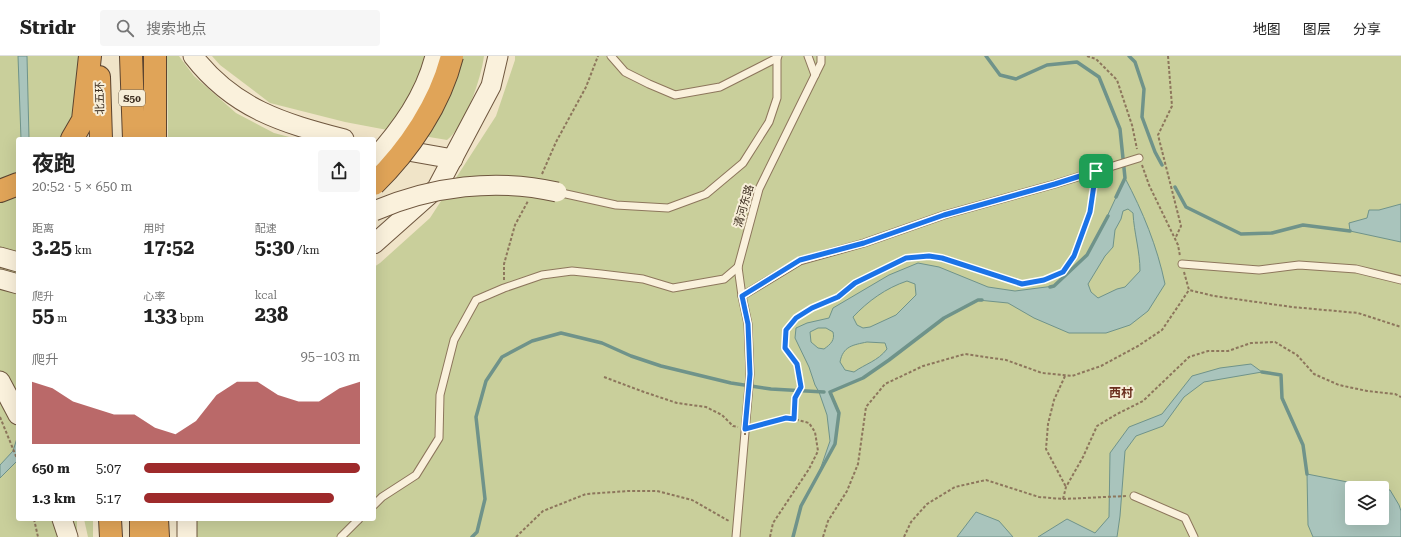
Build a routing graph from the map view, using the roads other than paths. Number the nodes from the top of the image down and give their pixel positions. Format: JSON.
{"nodes":[{"id":1,"x":90,"y":56,"type":"edge"},
{"id":2,"x":99,"y":56,"type":"edge"},
{"id":3,"x":131,"y":56,"type":"edge"},
{"id":4,"x":155,"y":56,"type":"edge"},
{"id":5,"x":193,"y":56,"type":"edge"},
{"id":6,"x":435,"y":56,"type":"edge"},
{"id":7,"x":452,"y":56,"type":"edge"},
{"id":8,"x":498,"y":56,"type":"edge"},
{"id":9,"x":611,"y":56,"type":"edge"},
{"id":10,"x":808,"y":56,"type":"edge"},
{"id":11,"x":821,"y":56,"type":"edge"},
{"id":12,"x":777,"y":57,"type":"edge"},
{"id":13,"x":815,"y":75,"type":"junction"},
{"id":14,"x":73,"y":137,"type":"edge"},
{"id":15,"x":101,"y":137,"type":"edge"},
{"id":16,"x":134,"y":137,"type":"edge"},
{"id":17,"x":155,"y":137,"type":"edge"},
{"id":18,"x":336,"y":137,"type":"edge"},
{"id":19,"x":376,"y":145,"type":"edge"},
{"id":20,"x":376,"y":157,"type":"edge"},
{"id":21,"x":1139,"y":158,"type":"road end"},
{"id":22,"x":452,"y":159,"type":"junction"},
{"id":23,"x":376,"y":182,"type":"edge"},
{"id":24,"x":557,"y":192,"type":"joint"},
{"id":25,"x":376,"y":210,"type":"edge"},
{"id":26,"x":376,"y":242,"type":"edge"},
{"id":27,"x":0,"y":257,"type":"edge"},
{"id":28,"x":16,"y":261,"type":"edge"},
{"id":29,"x":1182,"y":264,"type":"dead end"},
{"id":30,"x":738,"y":267,"type":"junction"},
{"id":31,"x":0,"y":279,"type":"edge"},
{"id":32,"x":1401,"y":280,"type":"edge"},
{"id":33,"x":16,"y":283,"type":"edge"},
{"id":34,"x":742,"y":296,"type":"junction"},
{"id":35,"x":0,"y":381,"type":"edge"},
{"id":36,"x":16,"y":411,"type":"edge"},
{"id":37,"x":1134,"y":496,"type":"road end"},
{"id":38,"x":376,"y":503,"type":"edge"},
{"id":39,"x":63,"y":521,"type":"edge"},
{"id":40,"x":110,"y":521,"type":"edge"},
{"id":41,"x":141,"y":521,"type":"edge"},
{"id":42,"x":158,"y":521,"type":"edge"},
{"id":43,"x":187,"y":521,"type":"edge"},
{"id":44,"x":358,"y":521,"type":"edge"},
{"id":45,"x":68,"y":537,"type":"edge"},
{"id":46,"x":111,"y":537,"type":"edge"},
{"id":47,"x":141,"y":537,"type":"edge"},
{"id":48,"x":158,"y":537,"type":"edge"},
{"id":49,"x":187,"y":537,"type":"edge"},
{"id":50,"x":341,"y":537,"type":"edge"},
{"id":51,"x":736,"y":537,"type":"edge"},
{"id":52,"x":1194,"y":537,"type":"edge"}],
"edges":[{"from":1,"to":14,"type":"highway"},
{"from":2,"to":15,"type":"highway","name":"北五环"},
{"from":3,"to":16,"type":"highway","number":"S50"},
{"from":4,"to":17,"type":"highway"},
{"from":5,"to":18,"type":"main road"},
{"from":6,"to":20,"type":"main road","bridge":true},
{"from":7,"to":23,"type":"highway","bridge":true},
{"from":8,"to":22,"type":"main road"},
{"from":9,"to":12,"type":"lane"},
{"from":10,"to":13,"type":"lane"},
{"from":11,"to":13,"type":"lane","name":"清河东路"},
{"from":12,"to":24,"type":"lane"},
{"from":13,"to":30,"type":"lane","name":"清河东路"},
{"from":19,"to":22,"type":"main road"},
{"from":21,"to":34,"type":"lane"},
{"from":22,"to":26,"type":"main road"},
{"from":24,"to":25,"type":"main road","bridge":true},
{"from":27,"to":28,"type":"main road"},
{"from":29,"to":32,"type":"lane"},
{"from":30,"to":34,"type":"lane","name":"清河东路"},
{"from":30,"to":38,"type":"lane"},
{"from":31,"to":33,"type":"main road"},
{"from":34,"to":51,"type":"lane","name":"清河东路"},
{"from":35,"to":36,"type":"main road"},
{"from":37,"to":52,"type":"lane"},
{"from":39,"to":45,"type":"main road"},
{"from":40,"to":46,"type":"highway"},
{"from":41,"to":47,"type":"highway"},
{"from":42,"to":48,"type":"highway"},
{"from":43,"to":49,"type":"main road"},
{"from":44,"to":50,"type":"lane"}]}
